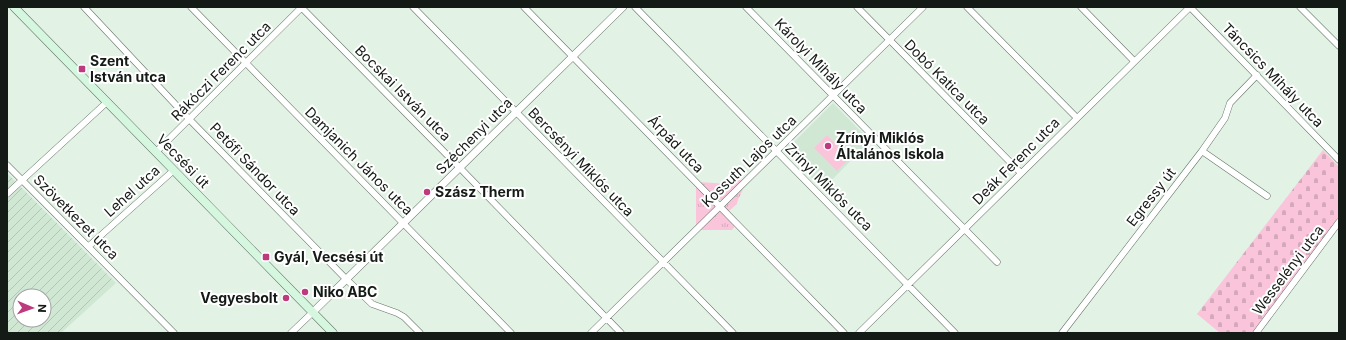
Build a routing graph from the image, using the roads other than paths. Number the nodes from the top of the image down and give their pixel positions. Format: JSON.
{"nodes":[{"id":1,"x":14,"y":7,"type":"edge"},
{"id":2,"x":84,"y":7,"type":"edge"},
{"id":3,"x":191,"y":7,"type":"edge"},
{"id":4,"x":302,"y":7,"type":"edge"},
{"id":5,"x":413,"y":7,"type":"edge"},
{"id":6,"x":524,"y":7,"type":"edge"},
{"id":7,"x":623,"y":7,"type":"edge"},
{"id":8,"x":635,"y":7,"type":"edge"},
{"id":9,"x":746,"y":7,"type":"edge"},
{"id":10,"x":857,"y":7,"type":"edge"},
{"id":11,"x":923,"y":7,"type":"edge"},
{"id":12,"x":967,"y":7,"type":"edge"},
{"id":13,"x":1081,"y":7,"type":"edge"},
{"id":14,"x":1190,"y":7,"type":"edge"},
{"id":15,"x":1300,"y":7,"type":"edge"},
{"id":16,"x":889,"y":40,"type":"junction"},
{"id":17,"x":1339,"y":46,"type":"edge"},
{"id":18,"x":573,"y":56,"type":"junction"},
{"id":19,"x":1134,"y":62,"type":"junction"},
{"id":20,"x":245,"y":63,"type":"junction"},
{"id":21,"x":1257,"y":75,"type":"junction"},
{"id":22,"x":833,"y":95,"type":"junction"},
{"id":23,"x":107,"y":102,"type":"junction"},
{"id":24,"x":516,"y":112,"type":"junction"},
{"id":25,"x":1077,"y":118,"type":"junction"},
{"id":26,"x":189,"y":119,"type":"junction"},
{"id":27,"x":1202,"y":151,"type":"junction"},
{"id":28,"x":156,"y":152,"type":"junction"},
{"id":29,"x":776,"y":152,"type":"junction"},
{"id":30,"x":1339,"y":160,"type":"edge"},
{"id":31,"x":7,"y":165,"type":"edge"},
{"id":32,"x":460,"y":168,"type":"junction"},
{"id":33,"x":174,"y":170,"type":"junction"},
{"id":34,"x":1021,"y":173,"type":"junction"},
{"id":35,"x":22,"y":181,"type":"junction"},
{"id":36,"x":7,"y":194,"type":"edge"},
{"id":37,"x":1268,"y":196,"type":"dead end"},
{"id":38,"x":720,"y":206,"type":"junction"},
{"id":39,"x":1339,"y":222,"type":"edge"},
{"id":40,"x":404,"y":223,"type":"junction"},
{"id":41,"x":964,"y":229,"type":"junction"},
{"id":42,"x":89,"y":246,"type":"junction"},
{"id":43,"x":663,"y":262,"type":"junction"},
{"id":44,"x":997,"y":262,"type":"dead end"},
{"id":45,"x":347,"y":280,"type":"junction"},
{"id":46,"x":908,"y":285,"type":"junction"},
{"id":47,"x":313,"y":312,"type":"junction"},
{"id":48,"x":606,"y":318,"type":"junction"},
{"id":49,"x":174,"y":333,"type":"edge"},
{"id":50,"x":291,"y":333,"type":"edge"},
{"id":51,"x":333,"y":333,"type":"edge"},
{"id":52,"x":420,"y":333,"type":"edge"},
{"id":53,"x":511,"y":333,"type":"edge"},
{"id":54,"x":591,"y":333,"type":"edge"},
{"id":55,"x":621,"y":333,"type":"edge"},
{"id":56,"x":733,"y":333,"type":"edge"},
{"id":57,"x":844,"y":333,"type":"edge"},
{"id":58,"x":859,"y":333,"type":"edge"},
{"id":59,"x":955,"y":333,"type":"edge"},
{"id":60,"x":1062,"y":333,"type":"edge"},
{"id":61,"x":1256,"y":333,"type":"edge"}],
"edges":[{"from":1,"to":23,"type":"main road","name":"Vecsési út"},
{"from":2,"to":26,"type":"street","name":"Petőfi Sándor utca"},
{"from":3,"to":20,"type":"street","name":"Damjanich János utca"},
{"from":4,"to":20,"type":"street","name":"Rákóczi Ferenc utca"},
{"from":4,"to":32,"type":"street","name":"Bocskai István utca"},
{"from":5,"to":24,"type":"street","name":"Bercsényi Miklós utca"},
{"from":6,"to":18,"type":"street","name":"Árpád utca"},
{"from":7,"to":18,"type":"street","name":"Széchenyi utca"},
{"from":8,"to":29,"type":"street","name":"Zrínyi Miklós utca"},
{"from":9,"to":22,"type":"street","name":"Károlyi Mihály utca"},
{"from":10,"to":16,"type":"street","name":"Dobó Katica utca"},
{"from":11,"to":16,"type":"street","name":"Kossuth Lajos utca"},
{"from":12,"to":25,"type":"street"},
{"from":13,"to":19,"type":"street"},
{"from":14,"to":19,"type":"street","name":"Deák Ferenc utca"},
{"from":14,"to":21,"type":"street","name":"Táncsics Mihály utca"},
{"from":15,"to":17,"type":"street"},
{"from":16,"to":22,"type":"street","name":"Kossuth Lajos utca"},
{"from":16,"to":34,"type":"street","name":"Dobó Katica utca"},
{"from":18,"to":24,"type":"street","name":"Széchenyi utca"},
{"from":18,"to":38,"type":"street","name":"Árpád utca"},
{"from":19,"to":25,"type":"street","name":"Deák Ferenc utca"},
{"from":20,"to":26,"type":"street","name":"Rákóczi Ferenc utca"},
{"from":20,"to":40,"type":"street","name":"Damjanich János utca"},
{"from":21,"to":27,"type":"street","name":"Egressy út"},
{"from":21,"to":30,"type":"street","name":"Táncsics Mihály utca"},
{"from":22,"to":29,"type":"street","name":"Kossuth Lajos utca"},
{"from":22,"to":41,"type":"street","name":"Károlyi Mihály utca"},
{"from":23,"to":28,"type":"main road","name":"Vecsési út"},
{"from":23,"to":35,"type":"street"},
{"from":24,"to":32,"type":"street","name":"Széchenyi utca"},
{"from":24,"to":43,"type":"street","name":"Bercsényi Miklós utca"},
{"from":25,"to":34,"type":"street","name":"Deák Ferenc utca"},
{"from":26,"to":28,"type":"street","name":"Rákóczi Ferenc utca"},
{"from":26,"to":45,"type":"street","name":"Petőfi Sándor utca"},
{"from":27,"to":37,"type":"street"},
{"from":27,"to":60,"type":"street","name":"Egressy út"},
{"from":28,"to":33,"type":"main road","name":"Vecsési út"},
{"from":29,"to":38,"type":"street","name":"Kossuth Lajos utca"},
{"from":29,"to":46,"type":"street","name":"Zrínyi Miklós utca"},
{"from":31,"to":35,"type":"street","name":"Szövetkezet utca"},
{"from":32,"to":40,"type":"street","name":"Széchenyi utca"},
{"from":32,"to":48,"type":"street","name":"Bocskai István utca"},
{"from":33,"to":42,"type":"street","name":"Lehel utca"},
{"from":33,"to":47,"type":"main road","name":"Vecsési út"},
{"from":34,"to":41,"type":"street","name":"Deák Ferenc utca"},
{"from":35,"to":36,"type":"street"},
{"from":35,"to":42,"type":"street","name":"Szövetkezet utca"},
{"from":38,"to":43,"type":"street","name":"Kossuth Lajos utca"},
{"from":38,"to":57,"type":"street","name":"Árpád utca"},
{"from":39,"to":61,"type":"street","name":"Wesselényi utca"},
{"from":40,"to":45,"type":"street","name":"Széchenyi utca"},
{"from":40,"to":53,"type":"street","name":"Damjanich János utca"},
{"from":41,"to":44,"type":"street","name":"Károlyi Mihály utca"},
{"from":41,"to":46,"type":"street","name":"Deák Ferenc utca"},
{"from":42,"to":49,"type":"street","name":"Szövetkezet utca"},
{"from":43,"to":48,"type":"street","name":"Kossuth Lajos utca"},
{"from":43,"to":56,"type":"street","name":"Bercsényi Miklós utca"},
{"from":45,"to":47,"type":"street","name":"Széchenyi utca"},
{"from":45,"to":52,"type":"street","name":"Petőfi Sándor utca"},
{"from":46,"to":58,"type":"street","name":"Deák Ferenc utca"},
{"from":46,"to":59,"type":"street","name":"Zrínyi Miklós utca"},
{"from":47,"to":50,"type":"street","name":"Széchenyi utca"},
{"from":47,"to":51,"type":"main road","name":"Vecsési út"},
{"from":48,"to":54,"type":"street","name":"Kossuth Lajos utca"},
{"from":48,"to":55,"type":"street","name":"Bocskai István utca"}]}
